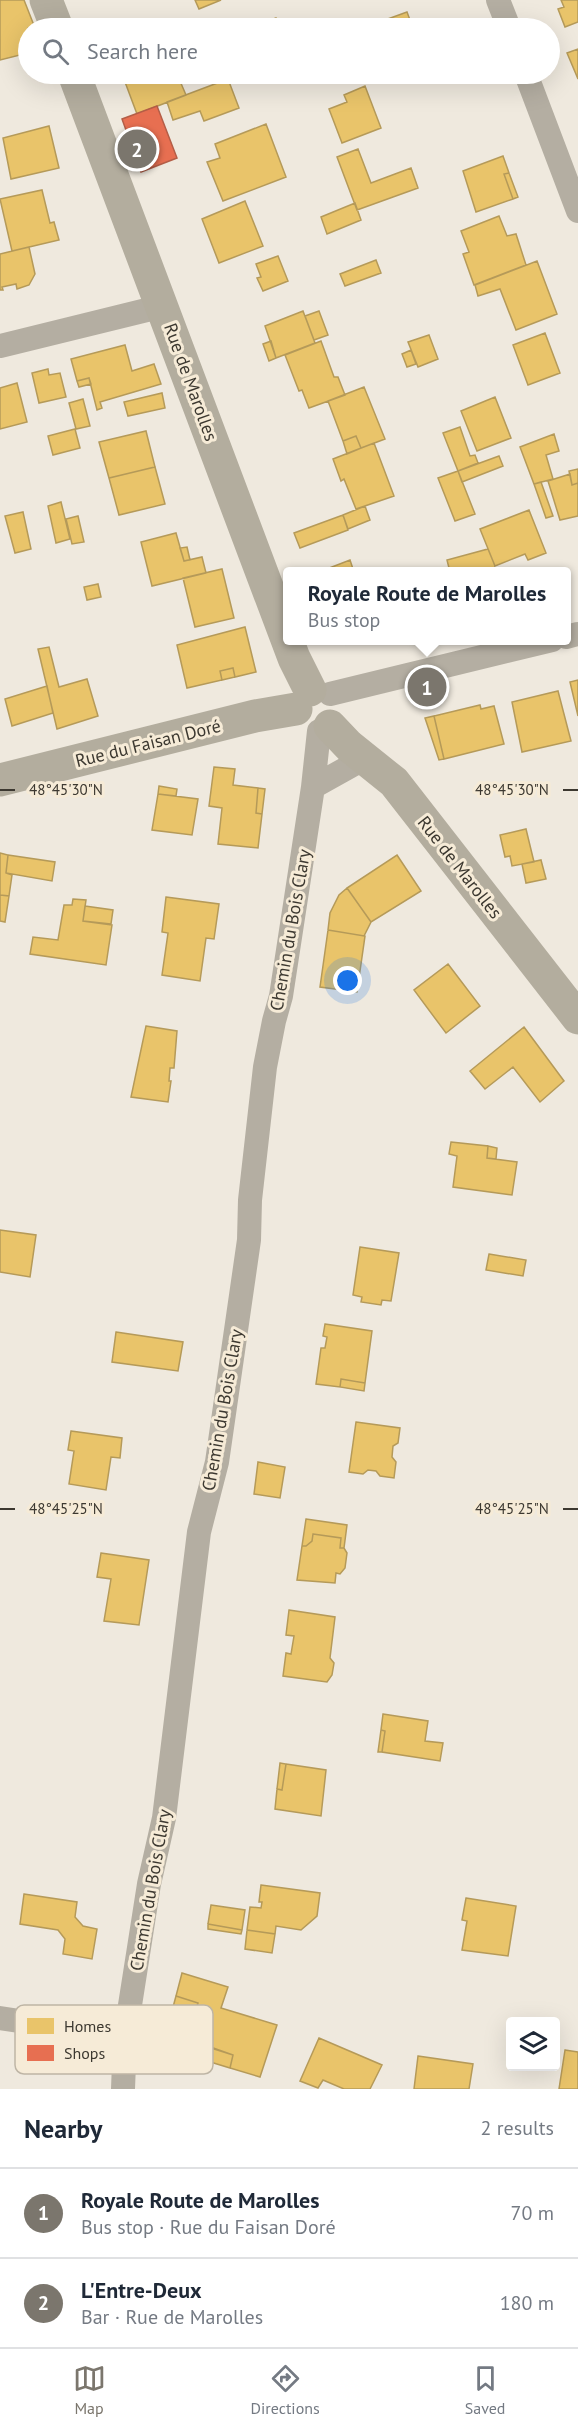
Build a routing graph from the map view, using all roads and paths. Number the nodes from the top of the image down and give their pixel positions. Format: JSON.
{"nodes":[{"id":1,"x":46,"y":0,"type":"edge"},
{"id":2,"x":498,"y":0,"type":"edge"},
{"id":3,"x":53,"y":18,"type":"edge"},
{"id":4,"x":505,"y":18,"type":"edge"},
{"id":5,"x":78,"y":84,"type":"edge"},
{"id":6,"x":530,"y":84,"type":"edge"},
{"id":7,"x":578,"y":211,"type":"edge"},
{"id":8,"x":163,"y":306,"type":"junction"},
{"id":9,"x":0,"y":346,"type":"edge"},
{"id":10,"x":283,"y":628,"type":"edge"},
{"id":11,"x":289,"y":645,"type":"edge"},
{"id":12,"x":535,"y":645,"type":"edge"},
{"id":13,"x":317,"y":710,"type":"junction"},
{"id":14,"x":365,"y":758,"type":"junction"},
{"id":15,"x":0,"y":780,"type":"edge"},
{"id":16,"x":313,"y":787,"type":"junction"},
{"id":17,"x":578,"y":1018,"type":"edge"},
{"id":18,"x":130,"y":2005,"type":"edge"},
{"id":19,"x":0,"y":2018,"type":"edge"},
{"id":20,"x":15,"y":2020,"type":"edge"},
{"id":21,"x":124,"y":2074,"type":"edge"},
{"id":22,"x":123,"y":2089,"type":"edge"}],
"edges":[{"from":1,"to":3,"type":"street"},
{"from":2,"to":4,"type":"street"},
{"from":5,"to":8,"type":"street","name":"Rue de Marolles"},
{"from":6,"to":7,"type":"street"},
{"from":8,"to":9,"type":"street"},
{"from":8,"to":10,"type":"street","name":"Rue de Marolles"},
{"from":11,"to":13,"type":"street","name":"Rue de Marolles"},
{"from":12,"to":13,"type":"street","name":"Rue du Faisan Doré"},
{"from":13,"to":14,"type":"street","name":"Rue de Marolles"},
{"from":13,"to":15,"type":"street","name":"Rue du Faisan Doré"},
{"from":13,"to":16,"type":"street","name":"Chemin du Bois Clary"},
{"from":14,"to":16,"type":"street"},
{"from":14,"to":17,"type":"street","name":"Rue de Marolles"},
{"from":16,"to":18,"type":"street","name":"Chemin du Bois Clary"},
{"from":19,"to":20,"type":"street"},
{"from":21,"to":22,"type":"street","name":"Chemin du Bois Clary"}]}
